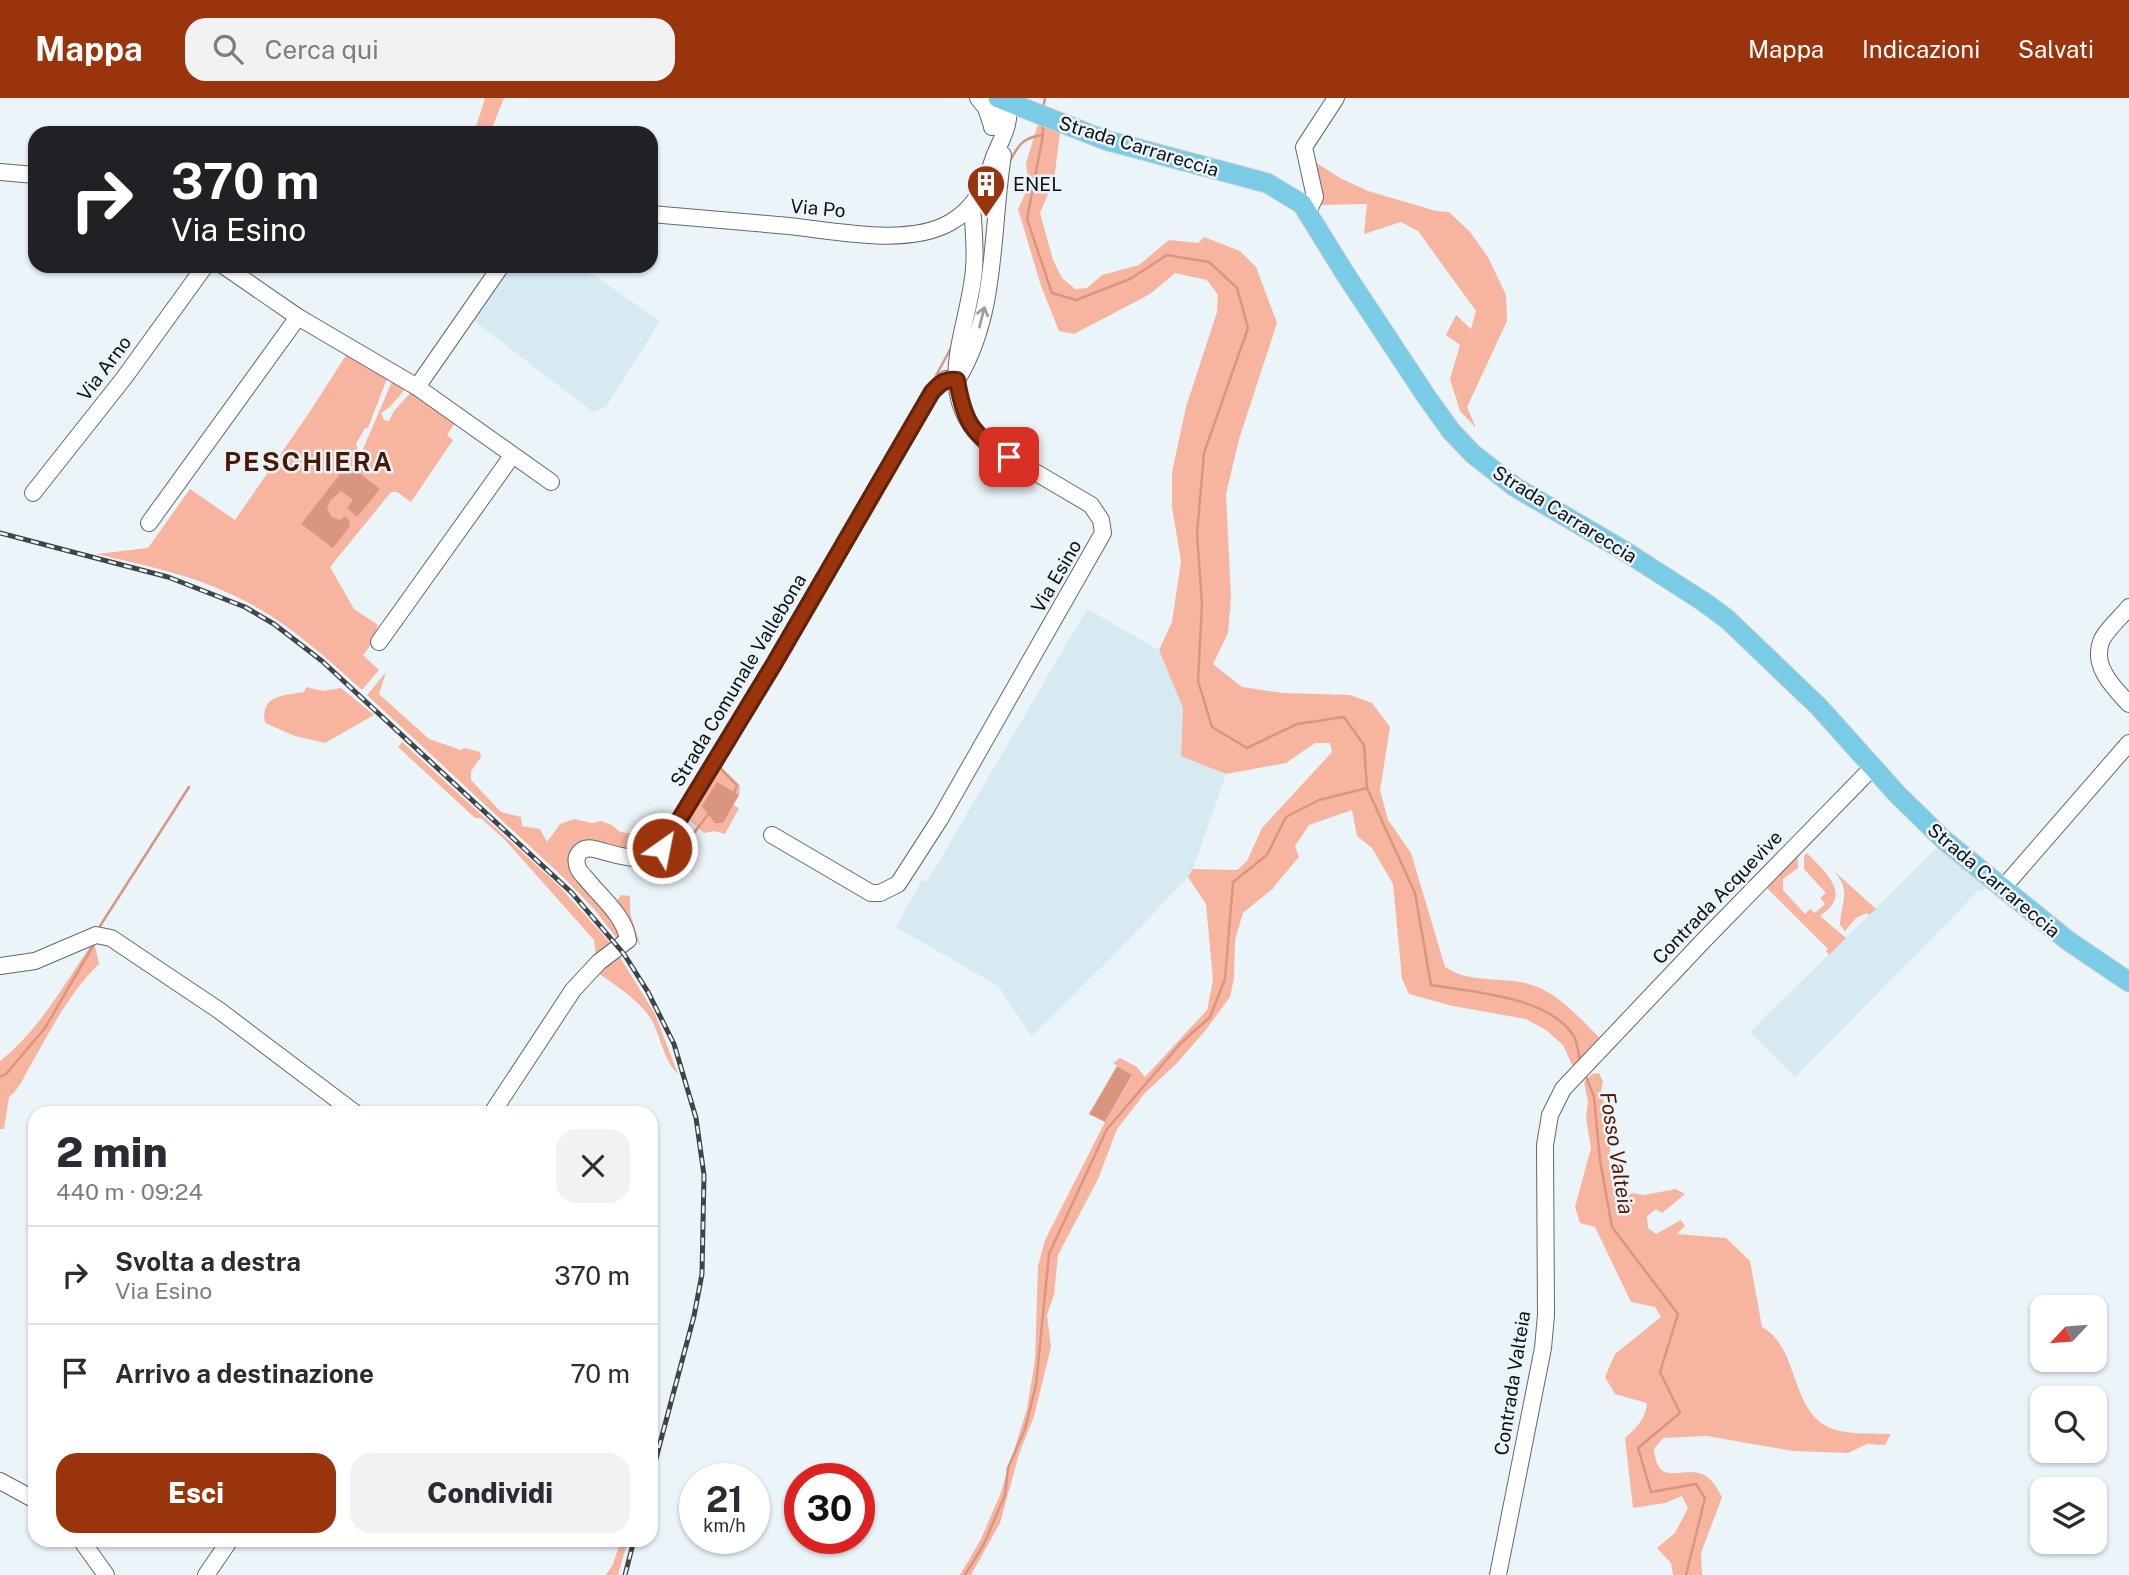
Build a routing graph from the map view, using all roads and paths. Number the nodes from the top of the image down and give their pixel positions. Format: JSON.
{"nodes":[{"id":1,"x":978,"y":98,"type":"edge"},
{"id":2,"x":1336,"y":98,"type":"edge"},
{"id":3,"x":1003,"y":100,"type":"edge"},
{"id":4,"x":1031,"y":112,"type":"junction"},
{"id":5,"x":1000,"y":127,"type":"junction"},
{"id":6,"x":0,"y":172,"type":"edge"},
{"id":7,"x":28,"y":174,"type":"edge"},
{"id":8,"x":972,"y":204,"type":"junction"},
{"id":9,"x":1308,"y":212,"type":"junction"},
{"id":10,"x":996,"y":214,"type":"junction"},
{"id":11,"x":658,"y":215,"type":"edge"},
{"id":12,"x":951,"y":222,"type":"junction"},
{"id":13,"x":974,"y":250,"type":"junction"},
{"id":14,"x":200,"y":273,"type":"edge"},
{"id":15,"x":234,"y":273,"type":"edge"},
{"id":16,"x":496,"y":273,"type":"edge"},
{"id":17,"x":298,"y":317,"type":"junction"},
{"id":18,"x":957,"y":380,"type":"junction"},
{"id":19,"x":417,"y":387,"type":"junction"},
{"id":20,"x":512,"y":456,"type":"junction"},
{"id":21,"x":551,"y":482,"type":"dead end"},
{"id":22,"x":33,"y":493,"type":"dead end"},
{"id":23,"x":149,"y":523,"type":"dead end"},
{"id":24,"x":2129,"y":607,"type":"edge"},
{"id":25,"x":379,"y":642,"type":"dead end"},
{"id":26,"x":2129,"y":704,"type":"edge"},
{"id":27,"x":2129,"y":743,"type":"edge"},
{"id":28,"x":1873,"y":767,"type":"junction"},
{"id":29,"x":772,"y":835,"type":"dead end"},
{"id":30,"x":2002,"y":889,"type":"junction"},
{"id":31,"x":0,"y":966,"type":"edge"},
{"id":32,"x":2129,"y":982,"type":"edge"},
{"id":33,"x":1574,"y":1077,"type":"joint"},
{"id":34,"x":346,"y":1106,"type":"edge"},
{"id":35,"x":497,"y":1106,"type":"edge"},
{"id":36,"x":0,"y":1481,"type":"edge"},
{"id":37,"x":28,"y":1496,"type":"edge"},
{"id":38,"x":86,"y":1547,"type":"edge"},
{"id":39,"x":225,"y":1547,"type":"edge"},
{"id":40,"x":106,"y":1575,"type":"edge"},
{"id":41,"x":206,"y":1575,"type":"edge"},
{"id":42,"x":1498,"y":1575,"type":"edge"}],
"edges":[{"from":1,"to":5,"type":"street"},
{"from":2,"to":9,"type":"street"},
{"from":3,"to":4,"type":"main road","name":"Strada Carrareccia"},
{"from":3,"to":5,"type":"street"},
{"from":4,"to":5,"type":"street"},
{"from":4,"to":9,"type":"main road","name":"Strada Carrareccia"},
{"from":5,"to":8,"type":"street"},
{"from":5,"to":10,"type":"street"},
{"from":6,"to":7,"type":"street"},
{"from":8,"to":10,"type":"street"},
{"from":8,"to":12,"type":"street","name":"Via Po"},
{"from":8,"to":13,"type":"street","name":"Via Esino"},
{"from":9,"to":28,"type":"main road","name":"Strada Carrareccia"},
{"from":18,"to":10,"type":"street","one_way":true},
{"from":11,"to":12,"type":"street","name":"Via Po"},
{"from":12,"to":13,"type":"street"},
{"from":13,"to":18,"type":"street","name":"Via Esino"},
{"from":14,"to":22,"type":"street","name":"Via Arno"},
{"from":15,"to":17,"type":"street"},
{"from":16,"to":19,"type":"street"},
{"from":17,"to":19,"type":"street"},
{"from":17,"to":23,"type":"street"},
{"from":18,"to":29,"type":"street","name":"Via Esino"},
{"from":18,"to":35,"type":"street","name":"Strada Comunale Vallebona"},
{"from":19,"to":20,"type":"street"},
{"from":20,"to":21,"type":"street"},
{"from":20,"to":25,"type":"street"},
{"from":24,"to":26,"type":"street"},
{"from":27,"to":30,"type":"street"},
{"from":28,"to":30,"type":"main road","name":"Strada Carrareccia"},
{"from":28,"to":33,"type":"street","name":"Contrada Acquevive"},
{"from":30,"to":32,"type":"main road","name":"Strada Carrareccia"},
{"from":31,"to":34,"type":"street"},
{"from":33,"to":42,"type":"street","name":"Contrada Valteia"},
{"from":36,"to":37,"type":"street"},
{"from":38,"to":40,"type":"street"},
{"from":39,"to":41,"type":"street"}]}
